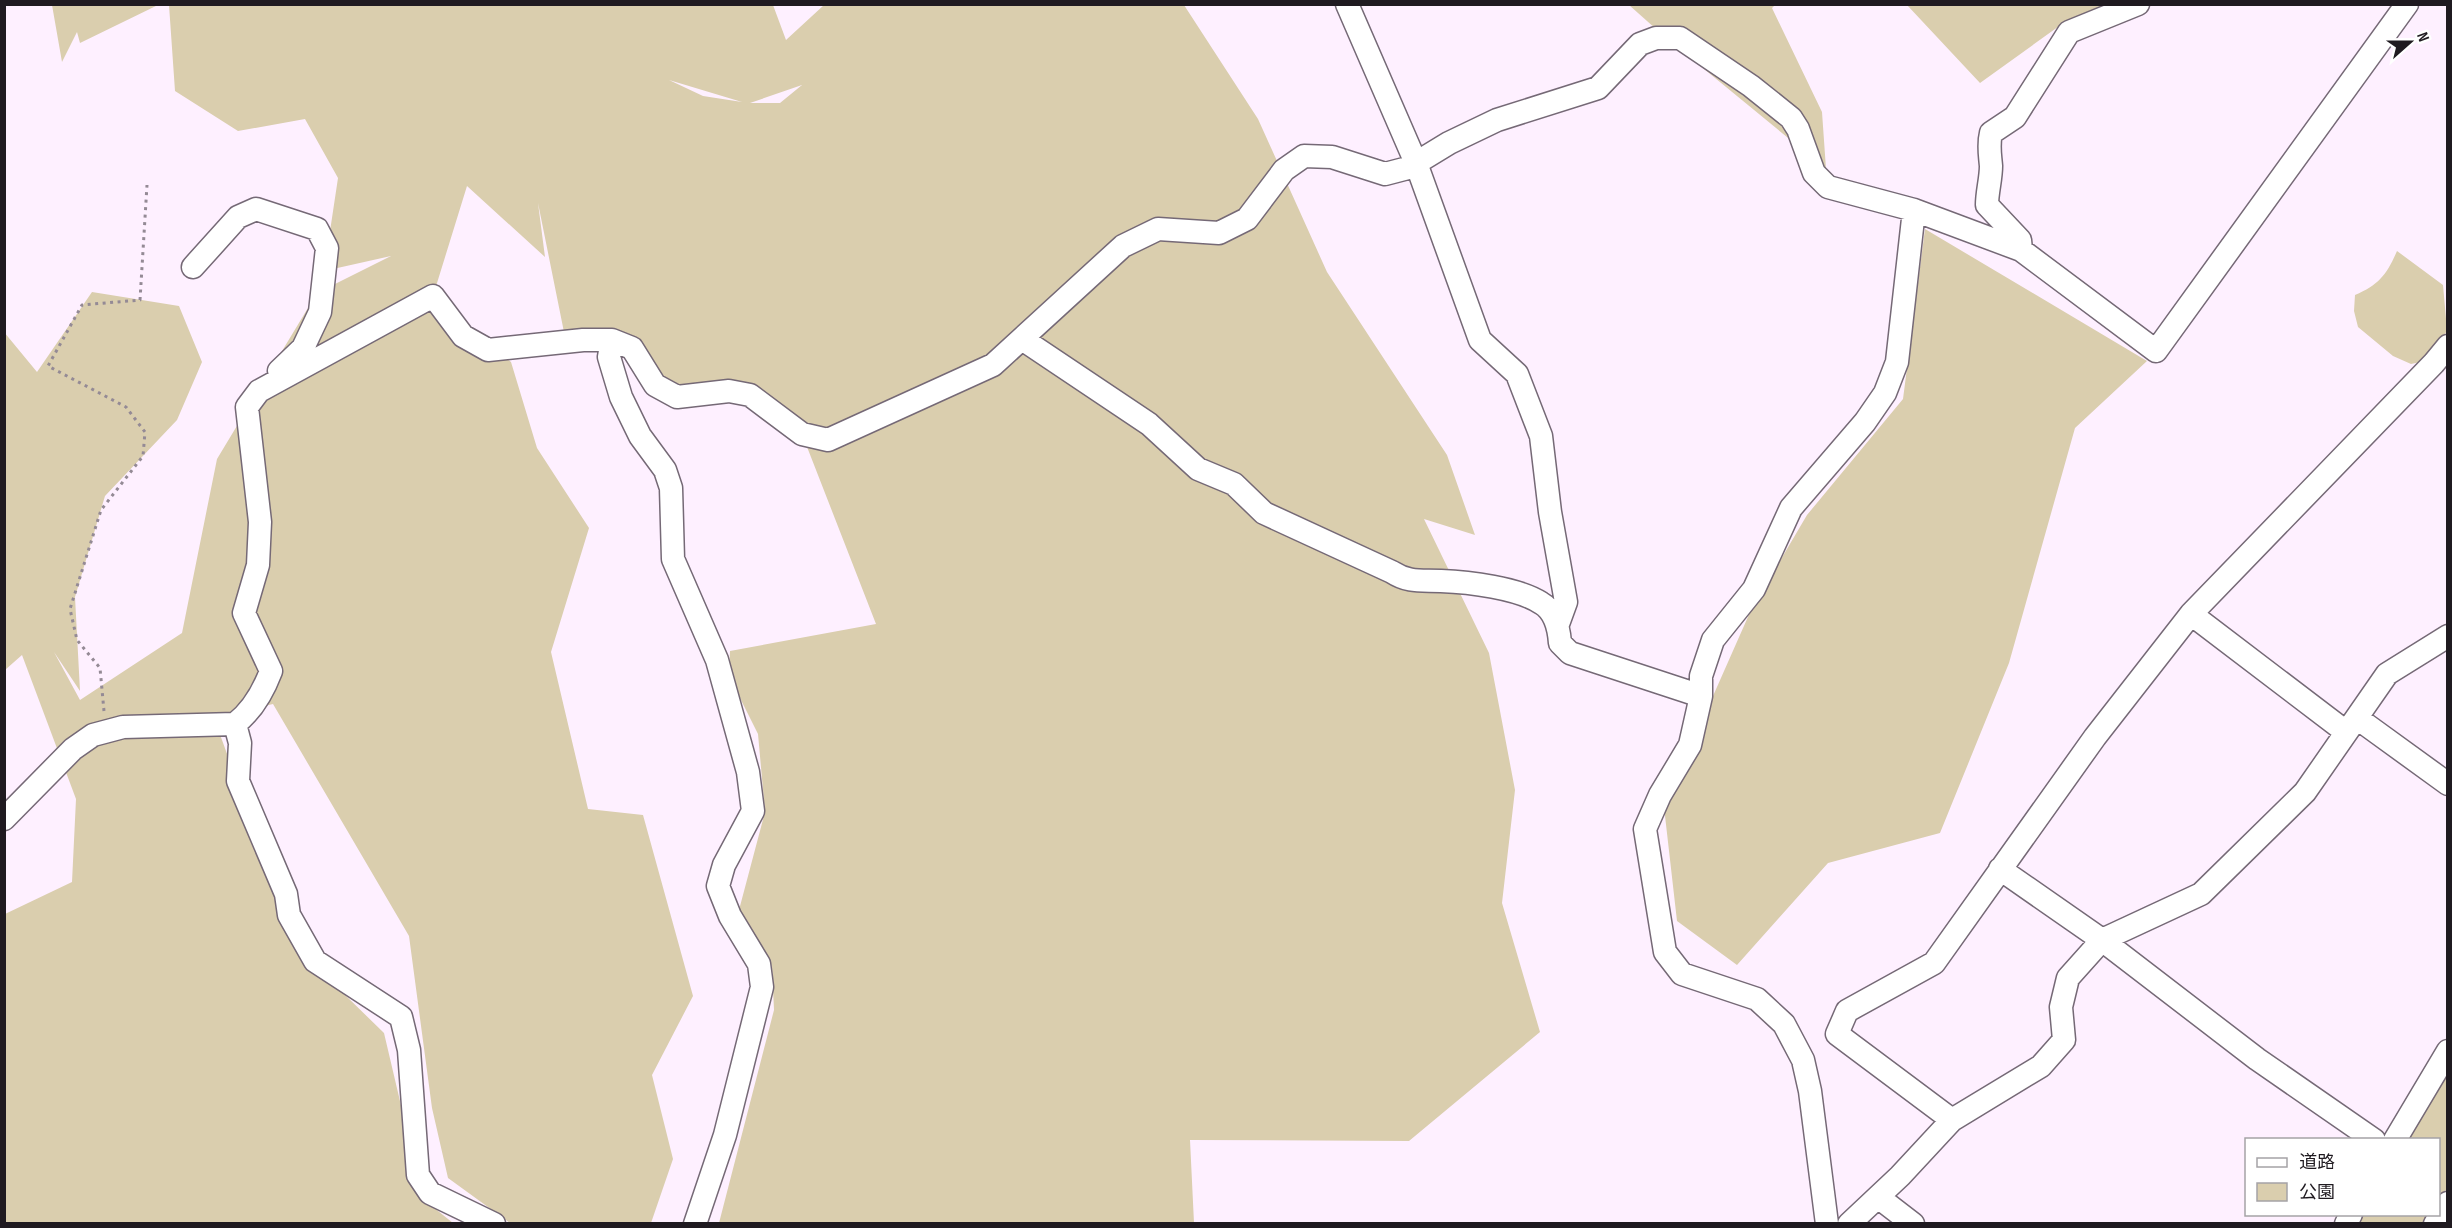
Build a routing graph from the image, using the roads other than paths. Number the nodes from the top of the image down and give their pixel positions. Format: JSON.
{"nodes":[{"id":1,"x":1347,"y":4,"type":"edge"},
{"id":2,"x":2138,"y":4,"type":"edge"},
{"id":3,"x":2408,"y":4,"type":"edge"},
{"id":4,"x":1416,"y":163,"type":"junction"},
{"id":5,"x":1914,"y":210,"type":"junction"},
{"id":6,"x":2021,"y":250,"type":"junction"},
{"id":7,"x":193,"y":267,"type":"dead end"},
{"id":8,"x":1022,"y":339,"type":"junction"},
{"id":9,"x":612,"y":340,"type":"junction"},
{"id":10,"x":2443,"y":360,"type":"edge"},
{"id":11,"x":259,"y":391,"type":"junction"},
{"id":12,"x":2192,"y":615,"type":"junction"},
{"id":13,"x":1558,"y":624,"type":"junction"},
{"id":14,"x":2448,"y":636,"type":"edge"},
{"id":15,"x":1701,"y":696,"type":"junction"},
{"id":16,"x":235,"y":724,"type":"junction"},
{"id":17,"x":2351,"y":725,"type":"junction"},
{"id":18,"x":2448,"y":783,"type":"edge"},
{"id":19,"x":4,"y":819,"type":"edge"},
{"id":20,"x":2000,"y":869,"type":"junction"},
{"id":21,"x":2102,"y":940,"type":"junction"},
{"id":22,"x":2448,"y":1051,"type":"edge"},
{"id":23,"x":1952,"y":1120,"type":"junction"},
{"id":24,"x":2371,"y":1138,"type":"edge"},
{"id":25,"x":2396,"y":1138,"type":"edge"},
{"id":26,"x":1878,"y":1197,"type":"junction"},
{"id":27,"x":2448,"y":1203,"type":"edge"},
{"id":28,"x":2440,"y":1216,"type":"edge"},
{"id":29,"x":494,"y":1224,"type":"edge"},
{"id":30,"x":695,"y":1224,"type":"edge"},
{"id":31,"x":1827,"y":1224,"type":"edge"},
{"id":32,"x":1849,"y":1224,"type":"edge"},
{"id":33,"x":1913,"y":1224,"type":"edge"}],
"edges":[{"from":1,"to":4,"type":"street"},
{"from":2,"to":6,"type":"street"},
{"from":3,"to":6,"type":"street"},
{"from":4,"to":5,"type":"street"},
{"from":4,"to":8,"type":"street"},
{"from":4,"to":13,"type":"street"},
{"from":5,"to":6,"type":"street"},
{"from":5,"to":15,"type":"street"},
{"from":7,"to":11,"type":"street"},
{"from":8,"to":9,"type":"street"},
{"from":8,"to":13,"type":"street"},
{"from":9,"to":11,"type":"street"},
{"from":9,"to":30,"type":"street"},
{"from":10,"to":12,"type":"street"},
{"from":11,"to":16,"type":"street"},
{"from":12,"to":17,"type":"street"},
{"from":12,"to":20,"type":"street"},
{"from":13,"to":15,"type":"street"},
{"from":14,"to":17,"type":"street"},
{"from":15,"to":31,"type":"street"},
{"from":16,"to":19,"type":"street"},
{"from":16,"to":29,"type":"street"},
{"from":17,"to":18,"type":"street"},
{"from":17,"to":21,"type":"street"},
{"from":20,"to":21,"type":"street"},
{"from":20,"to":23,"type":"street"},
{"from":21,"to":23,"type":"street"},
{"from":21,"to":24,"type":"street"},
{"from":22,"to":25,"type":"street"},
{"from":23,"to":26,"type":"street"},
{"from":26,"to":32,"type":"street"},
{"from":26,"to":33,"type":"street"},
{"from":27,"to":28,"type":"street"}]}
